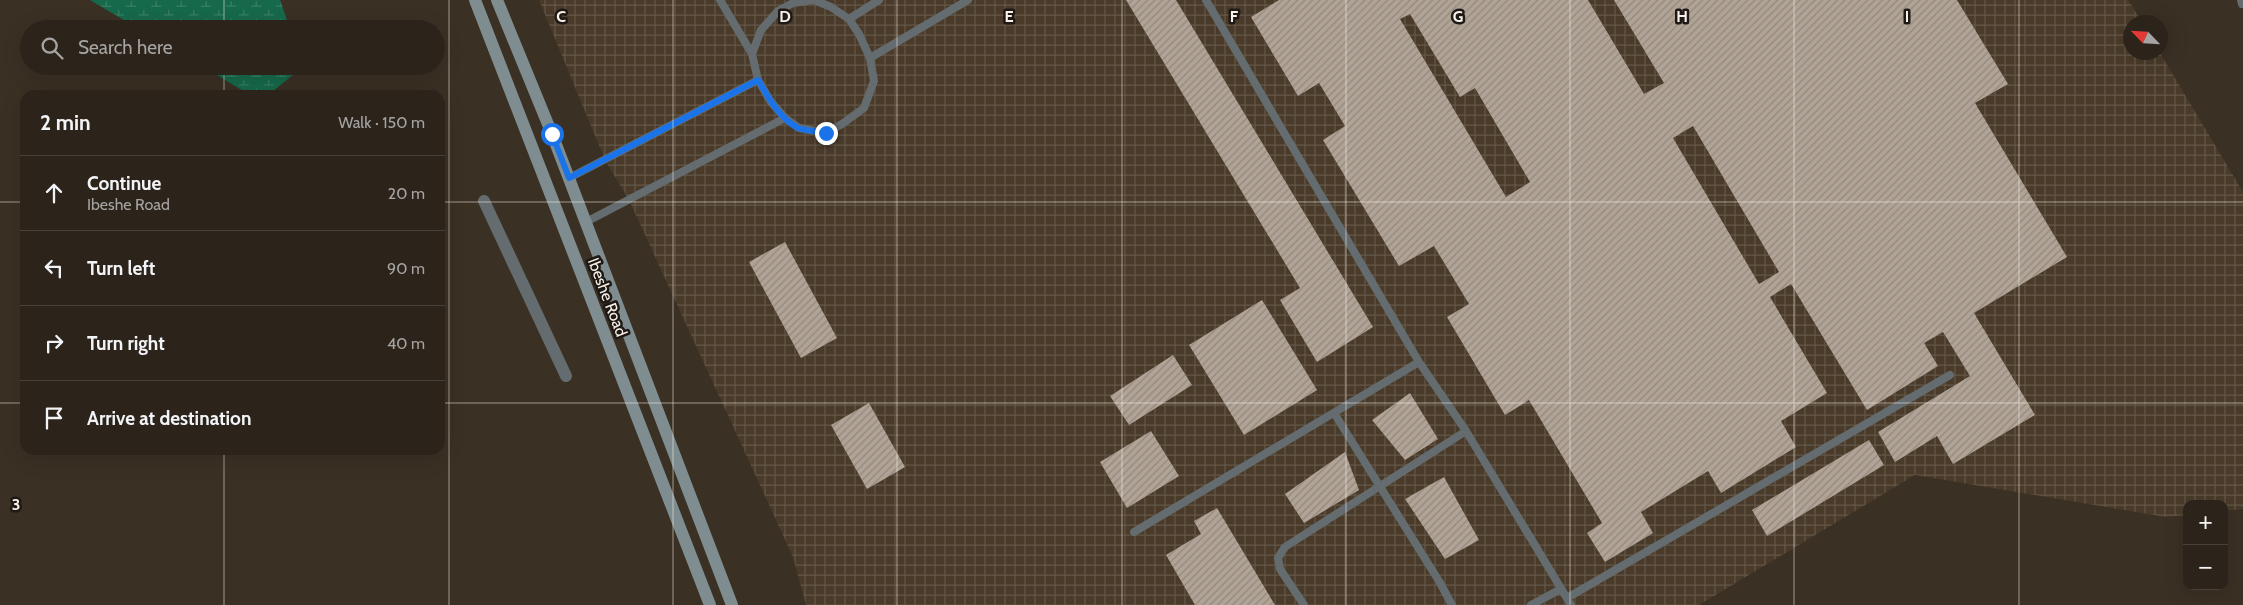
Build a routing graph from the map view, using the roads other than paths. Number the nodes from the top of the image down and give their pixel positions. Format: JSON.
{"nodes":[{"id":1,"x":475,"y":0,"type":"edge"},
{"id":2,"x":498,"y":0,"type":"edge"},
{"id":3,"x":720,"y":0,"type":"edge"},
{"id":4,"x":813,"y":0,"type":"edge"},
{"id":5,"x":879,"y":0,"type":"edge"},
{"id":6,"x":968,"y":0,"type":"edge"},
{"id":7,"x":1206,"y":0,"type":"edge"},
{"id":8,"x":2241,"y":0,"type":"edge"},
{"id":9,"x":2242,"y":4,"type":"edge"},
{"id":10,"x":849,"y":19,"type":"junction"},
{"id":11,"x":752,"y":54,"type":"junction"},
{"id":12,"x":870,"y":58,"type":"junction"},
{"id":13,"x":758,"y":80,"type":"junction"},
{"id":14,"x":785,"y":118,"type":"junction"},
{"id":15,"x":569,"y":178,"type":"junction"},
{"id":16,"x":484,"y":200,"type":"dead end"},
{"id":17,"x":586,"y":222,"type":"junction"},
{"id":18,"x":1418,"y":362,"type":"junction"},
{"id":19,"x":1950,"y":375,"type":"dead end"},
{"id":20,"x":566,"y":376,"type":"dead end"},
{"id":21,"x":1334,"y":413,"type":"junction"},
{"id":22,"x":1466,"y":431,"type":"junction"},
{"id":23,"x":1380,"y":487,"type":"junction"},
{"id":24,"x":1134,"y":532,"type":"dead end"},
{"id":25,"x":1561,"y":588,"type":"junction"},
{"id":26,"x":1569,"y":602,"type":"edge"},
{"id":27,"x":710,"y":605,"type":"edge"},
{"id":28,"x":732,"y":605,"type":"edge"},
{"id":29,"x":1304,"y":605,"type":"edge"},
{"id":30,"x":1452,"y":605,"type":"edge"},
{"id":31,"x":1531,"y":605,"type":"edge"}],
"edges":[{"from":1,"to":27,"type":"main road","name":"Ibeshe Road"},
{"from":2,"to":15,"type":"main road","name":"Ibeshe Road"},
{"from":3,"to":11,"type":"lane"},
{"from":4,"to":10,"type":"lane"},
{"from":4,"to":11,"type":"lane"},
{"from":5,"to":10,"type":"lane"},
{"from":6,"to":12,"type":"lane"},
{"from":7,"to":18,"type":"lane"},
{"from":8,"to":9,"type":"lane"},
{"from":10,"to":12,"type":"lane"},
{"from":11,"to":13,"type":"lane"},
{"from":12,"to":14,"type":"lane"},
{"from":13,"to":14,"type":"lane"},
{"from":13,"to":15,"type":"lane"},
{"from":14,"to":17,"type":"lane"},
{"from":15,"to":17,"type":"main road","name":"Ibeshe Road"},
{"from":16,"to":20,"type":"street"},
{"from":17,"to":28,"type":"main road","name":"Ibeshe Road"},
{"from":18,"to":21,"type":"lane"},
{"from":18,"to":22,"type":"lane"},
{"from":19,"to":26,"type":"lane"},
{"from":21,"to":23,"type":"lane"},
{"from":21,"to":24,"type":"lane"},
{"from":22,"to":23,"type":"lane"},
{"from":22,"to":25,"type":"lane"},
{"from":23,"to":29,"type":"lane"},
{"from":23,"to":30,"type":"lane"},
{"from":25,"to":26,"type":"lane"},
{"from":25,"to":31,"type":"lane"}]}
